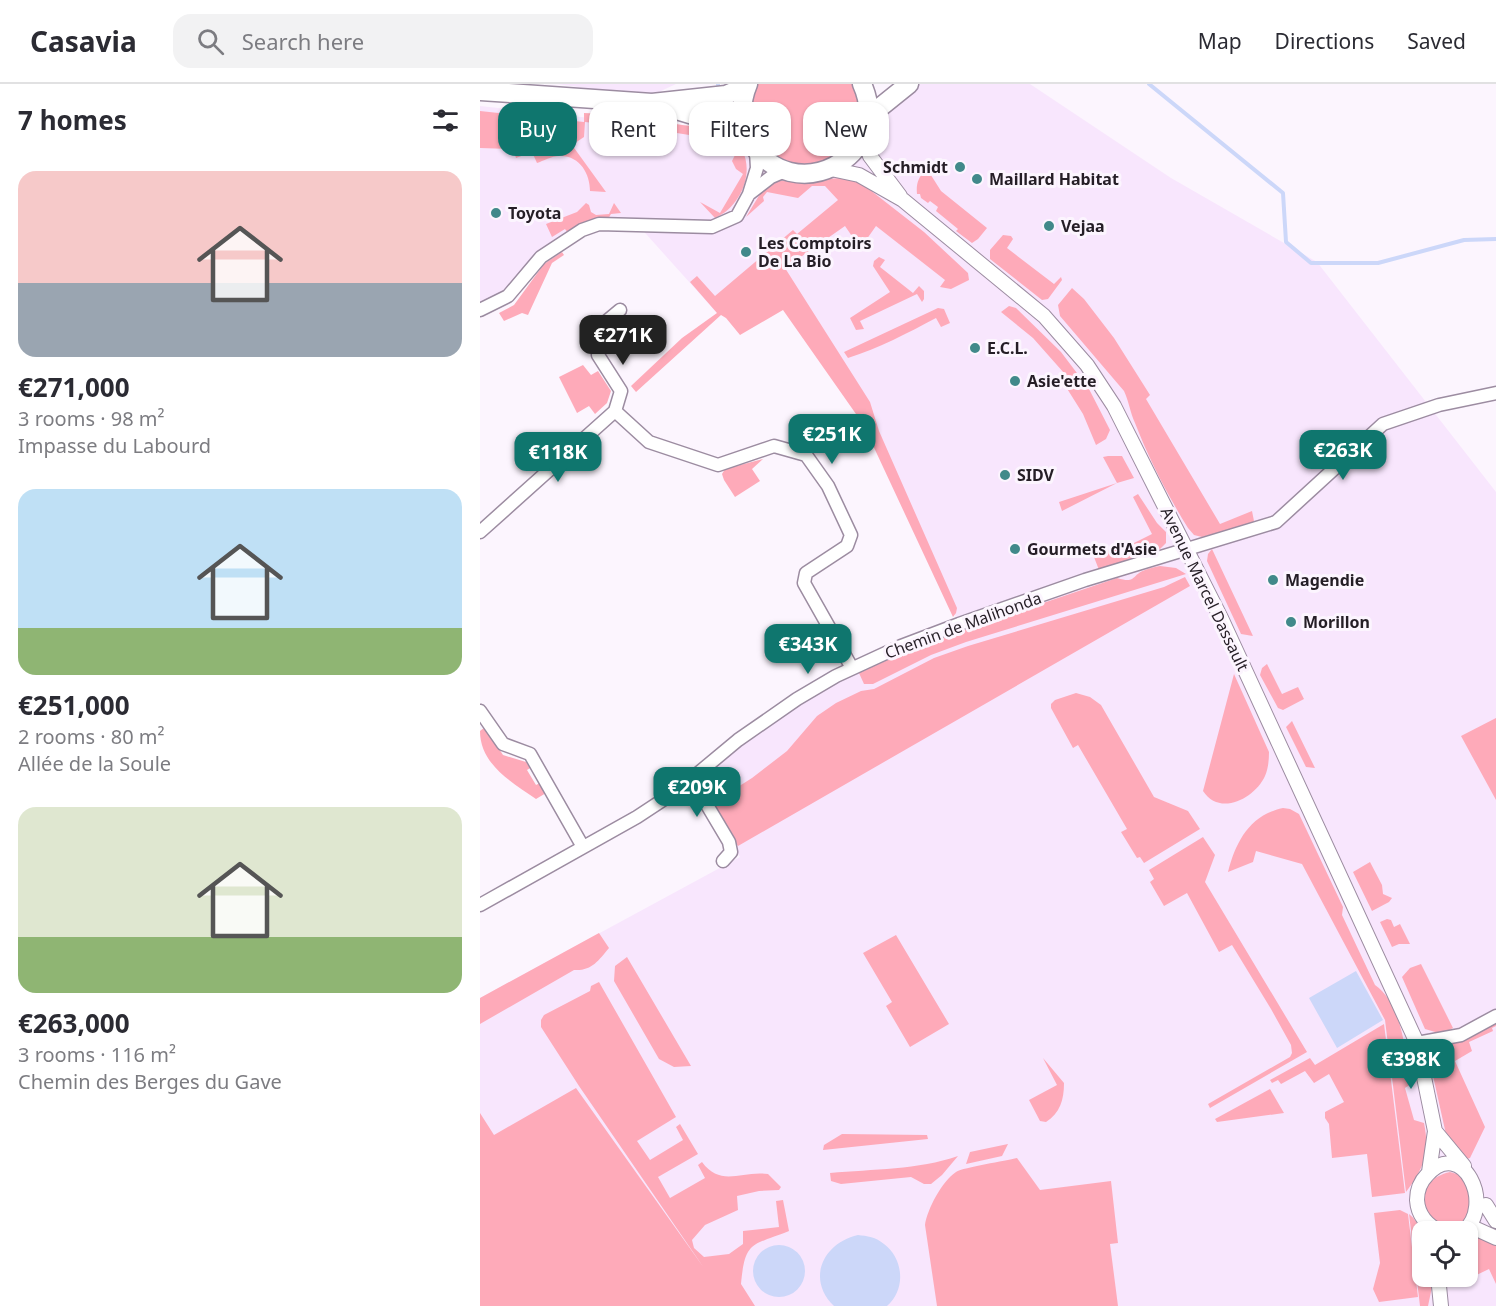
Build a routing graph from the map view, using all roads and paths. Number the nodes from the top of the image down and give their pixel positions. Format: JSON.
{"nodes":[{"id":1,"x":862,"y":84,"type":"edge"},
{"id":2,"x":909,"y":84,"type":"edge"},
{"id":3,"x":747,"y":85,"type":"edge"},
{"id":4,"x":480,"y":91,"type":"edge"},
{"id":5,"x":638,"y":102,"type":"edge"},
{"id":6,"x":661,"y":102,"type":"edge"},
{"id":7,"x":744,"y":102,"type":"edge"},
{"id":8,"x":868,"y":102,"type":"edge"},
{"id":9,"x":887,"y":102,"type":"edge"},
{"id":10,"x":756,"y":156,"type":"edge"},
{"id":11,"x":761,"y":156,"type":"edge"},
{"id":12,"x":849,"y":156,"type":"edge"},
{"id":13,"x":870,"y":156,"type":"edge"},
{"id":14,"x":831,"y":169,"type":"junction"},
{"id":15,"x":785,"y":171,"type":"junction"},
{"id":16,"x":749,"y":194,"type":"junction"},
{"id":17,"x":903,"y":200,"type":"junction"},
{"id":18,"x":480,"y":310,"type":"edge"},
{"id":19,"x":620,"y":310,"type":"dead end"},
{"id":20,"x":1496,"y":393,"type":"edge"},
{"id":21,"x":615,"y":411,"type":"junction"},
{"id":22,"x":480,"y":532,"type":"edge"},
{"id":23,"x":1187,"y":549,"type":"junction"},
{"id":24,"x":852,"y":668,"type":"junction"},
{"id":25,"x":480,"y":711,"type":"edge"},
{"id":26,"x":691,"y":778,"type":"junction"},
{"id":27,"x":583,"y":847,"type":"junction"},
{"id":28,"x":723,"y":861,"type":"dead end"},
{"id":29,"x":480,"y":905,"type":"edge"},
{"id":30,"x":1496,"y":1016,"type":"edge"},
{"id":31,"x":1417,"y":1043,"type":"junction"},
{"id":32,"x":1435,"y":1131,"type":"junction"},
{"id":33,"x":1464,"y":1166,"type":"junction"},
{"id":34,"x":1429,"y":1172,"type":"junction"},
{"id":35,"x":1486,"y":1205,"type":"junction"},
{"id":36,"x":1424,"y":1221,"type":"edge"},
{"id":37,"x":1496,"y":1221,"type":"edge"},
{"id":38,"x":1478,"y":1222,"type":"edge"},
{"id":39,"x":1478,"y":1232,"type":"edge"},
{"id":40,"x":1496,"y":1238,"type":"edge"},
{"id":41,"x":1439,"y":1287,"type":"edge"},
{"id":42,"x":1441,"y":1306,"type":"edge"}],
"edges":[{"from":1,"to":8,"type":"main road"},
{"from":2,"to":9,"type":"main road"},
{"from":3,"to":6,"type":"main road"},
{"from":3,"to":7,"type":"main road"},
{"from":4,"to":5,"type":"main road"},
{"from":10,"to":16,"type":"street"},
{"from":11,"to":15,"type":"main road"},
{"from":12,"to":14,"type":"main road"},
{"from":13,"to":17,"type":"street","name":"Avenue Marcel Dassault"},
{"from":14,"to":15,"type":"main road"},
{"from":14,"to":17,"type":"street","name":"Avenue Marcel Dassault"},
{"from":15,"to":16,"type":"street"},
{"from":16,"to":18,"type":"street"},
{"from":17,"to":23,"type":"street","name":"Avenue Marcel Dassault"},
{"from":19,"to":21,"type":"street"},
{"from":20,"to":23,"type":"street","name":"Chemin de Malihonda"},
{"from":21,"to":22,"type":"street"},
{"from":21,"to":24,"type":"street"},
{"from":23,"to":24,"type":"street","name":"Chemin de Malihonda"},
{"from":23,"to":31,"type":"street","name":"Avenue Marcel Dassault"},
{"from":24,"to":26,"type":"street","name":"Chemin de Malihonda"},
{"from":25,"to":27,"type":"street"},
{"from":26,"to":27,"type":"street","name":"Chemin de Malihonda"},
{"from":26,"to":28,"type":"street"},
{"from":27,"to":29,"type":"street","name":"Chemin de Malihonda"},
{"from":30,"to":31,"type":"street"},
{"from":31,"to":32,"type":"street","name":"Avenue Marcel Dassault"},
{"from":32,"to":33,"type":"street"},
{"from":32,"to":34,"type":"street"},
{"from":33,"to":34,"type":"street"},
{"from":33,"to":35,"type":"street"},
{"from":34,"to":36,"type":"street"},
{"from":35,"to":37,"type":"street"},
{"from":35,"to":38,"type":"street"},
{"from":39,"to":40,"type":"street"},
{"from":41,"to":42,"type":"street"}]}
